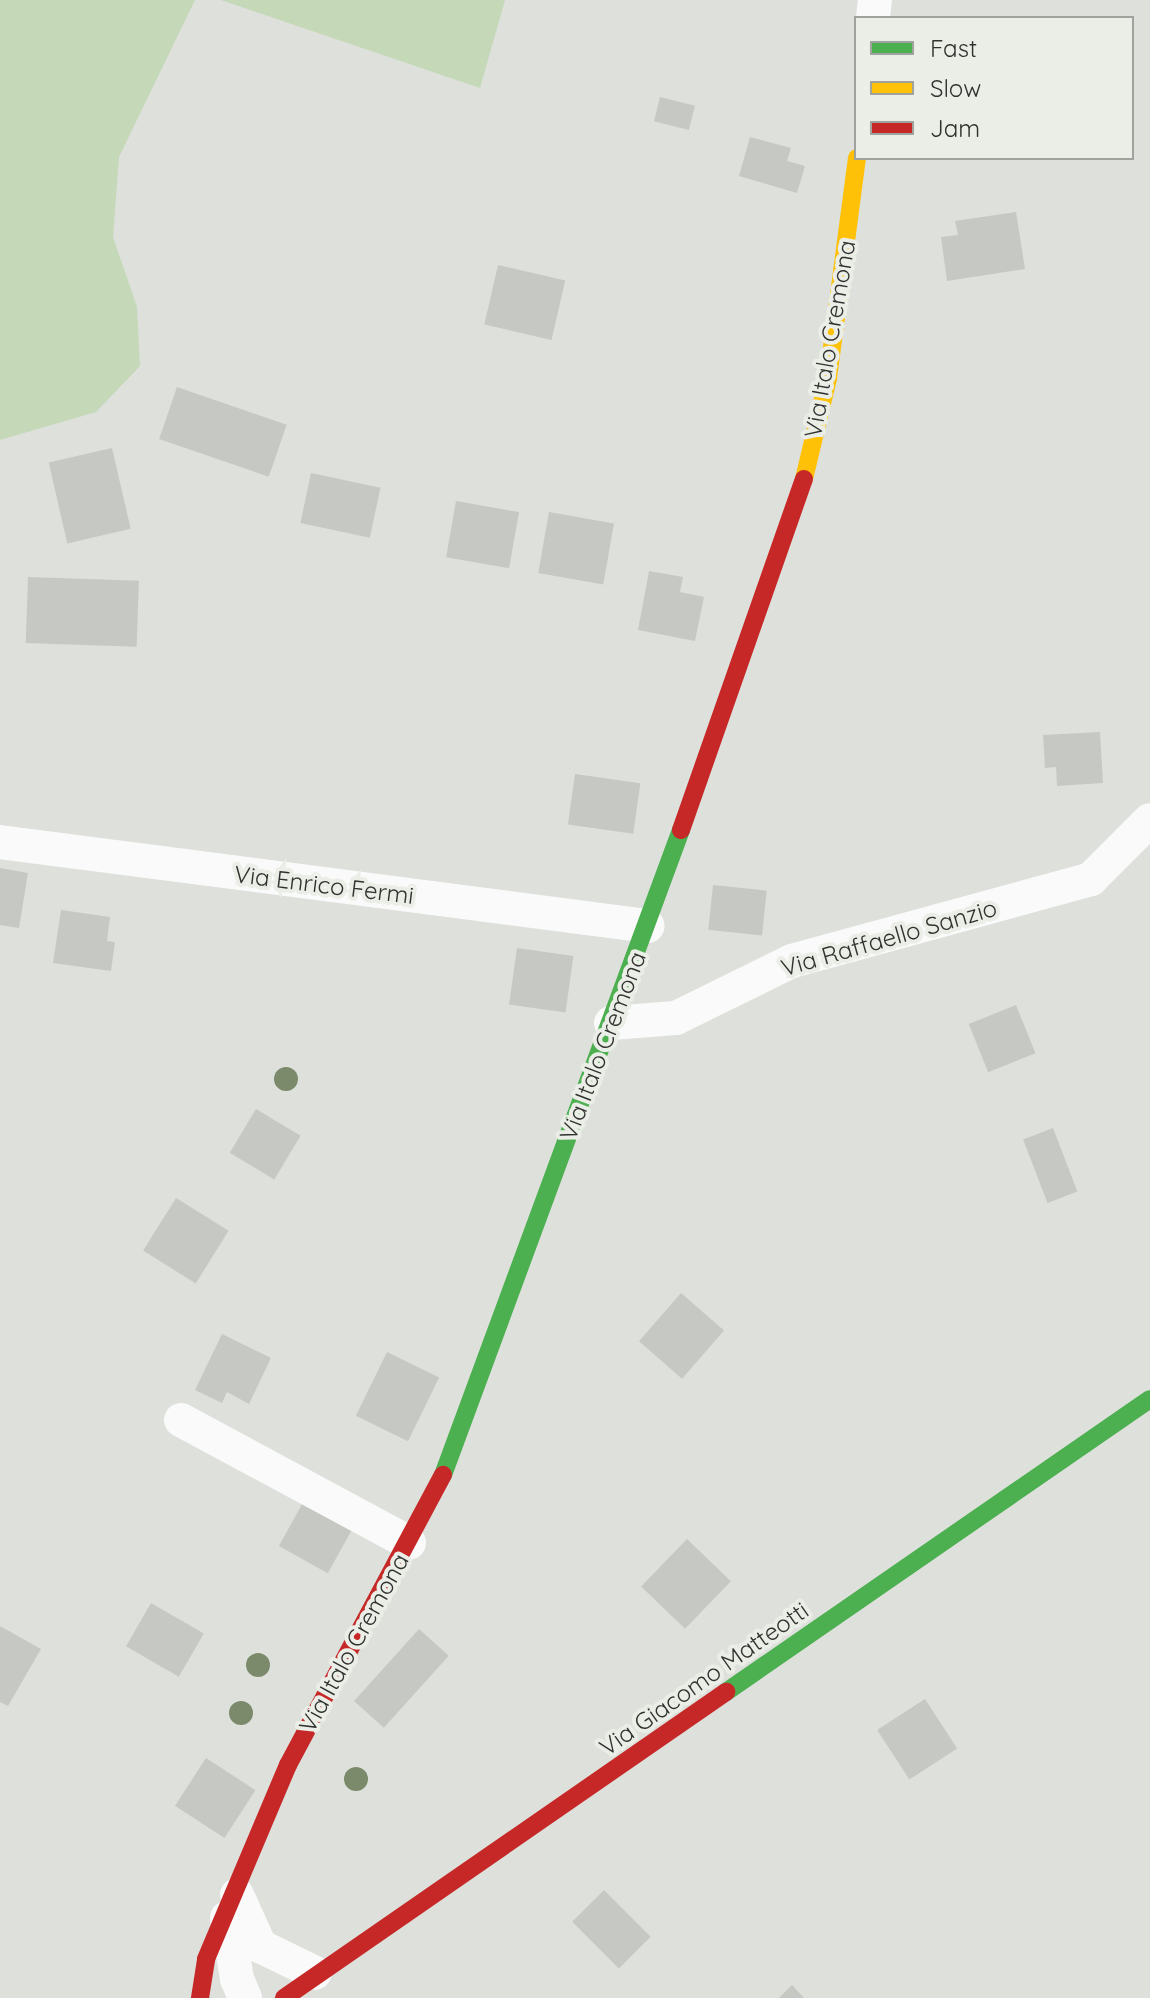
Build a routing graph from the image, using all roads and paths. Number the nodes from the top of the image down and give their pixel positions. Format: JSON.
{"nodes":[{"id":1,"x":857,"y":160,"type":"edge"},
{"id":2,"x":1150,"y":820,"type":"edge"},
{"id":3,"x":0,"y":842,"type":"edge"},
{"id":4,"x":648,"y":926,"type":"junction"},
{"id":5,"x":611,"y":1023,"type":"junction"},
{"id":6,"x":1150,"y":1399,"type":"edge"},
{"id":7,"x":181,"y":1420,"type":"dead end"},
{"id":8,"x":409,"y":1543,"type":"junction"},
{"id":9,"x":232,"y":1907,"type":"junction"},
{"id":10,"x":315,"y":1973,"type":"junction"},
{"id":11,"x":200,"y":1998,"type":"edge"},
{"id":12,"x":245,"y":1998,"type":"edge"},
{"id":13,"x":284,"y":1998,"type":"edge"}],
"edges":[{"from":1,"to":4,"type":"street","name":"Via Italo Cremona"},
{"from":2,"to":5,"type":"street","name":"Via Raffaello Sanzio"},
{"from":3,"to":4,"type":"street","name":"Via Enrico Fermi"},
{"from":4,"to":5,"type":"street","name":"Via Italo Cremona"},
{"from":5,"to":8,"type":"street","name":"Via Italo Cremona"},
{"from":6,"to":10,"type":"street","name":"Via Giacomo Matteotti"},
{"from":7,"to":8,"type":"street"},
{"from":8,"to":9,"type":"street","name":"Via Italo Cremona"},
{"from":9,"to":10,"type":"street"},
{"from":9,"to":11,"type":"street","name":"Via Italo Cremona"},
{"from":9,"to":12,"type":"street"},
{"from":10,"to":13,"type":"street","name":"Via Giacomo Matteotti"}]}
